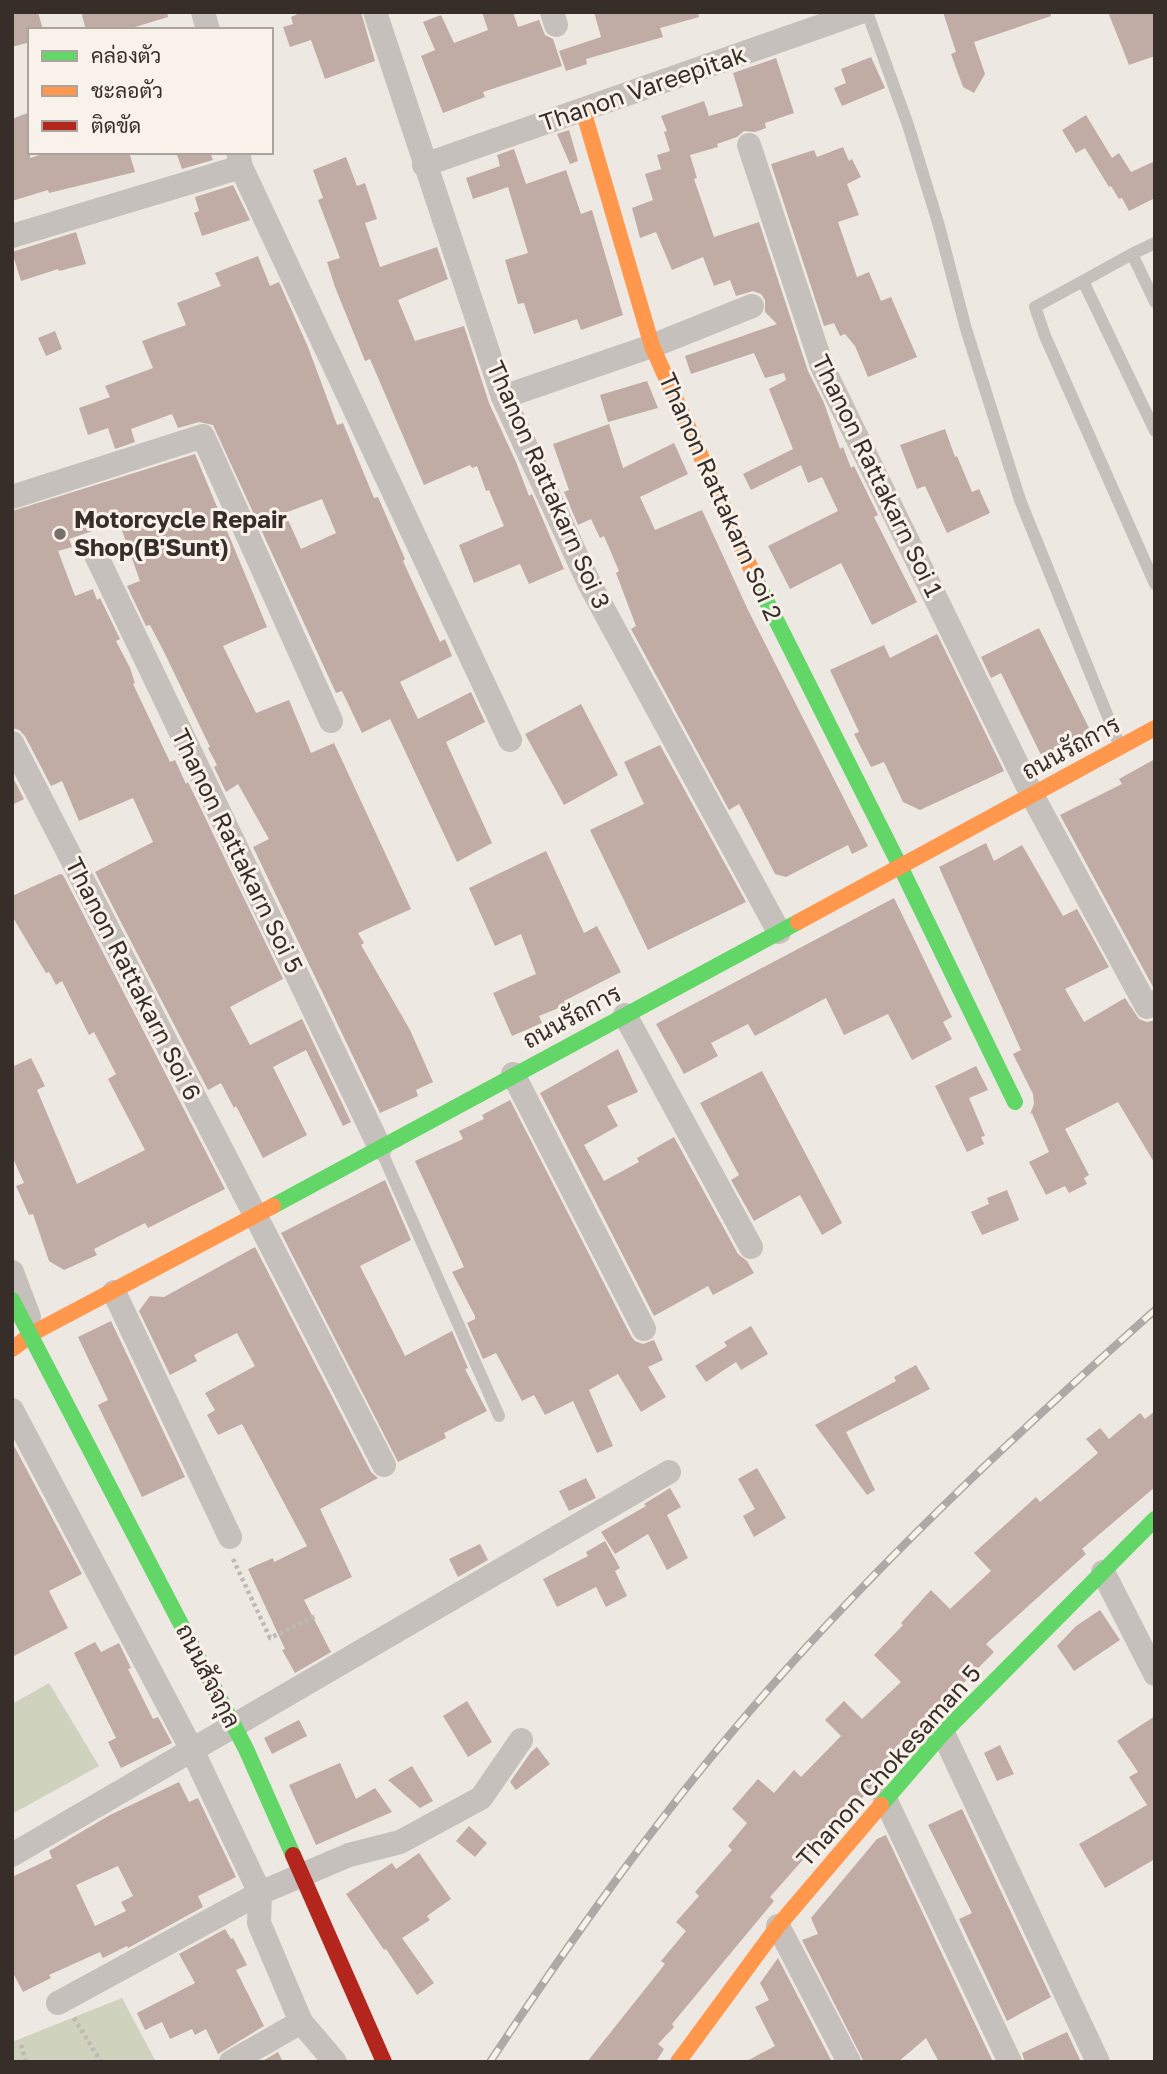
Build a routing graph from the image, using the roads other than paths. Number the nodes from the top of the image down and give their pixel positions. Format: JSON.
{"nodes":[{"id":1,"x":375,"y":12,"type":"edge"},
{"id":2,"x":861,"y":12,"type":"edge"},
{"id":3,"x":867,"y":12,"type":"edge"},
{"id":4,"x":583,"y":110,"type":"junction"},
{"id":5,"x":749,"y":145,"type":"dead end"},
{"id":6,"x":239,"y":160,"type":"edge"},
{"id":7,"x":424,"y":165,"type":"junction"},
{"id":8,"x":12,"y":236,"type":"edge"},
{"id":9,"x":1155,"y":243,"type":"edge"},
{"id":10,"x":1132,"y":254,"type":"junction"},
{"id":11,"x":1083,"y":281,"type":"junction"},
{"id":12,"x":1155,"y":302,"type":"edge"},
{"id":13,"x":752,"y":306,"type":"dead end"},
{"id":14,"x":652,"y":346,"type":"junction"},
{"id":15,"x":503,"y":397,"type":"junction"},
{"id":16,"x":1155,"y":431,"type":"edge"},
{"id":17,"x":12,"y":497,"type":"edge"},
{"id":18,"x":95,"y":553,"type":"dead end"},
{"id":19,"x":1155,"y":584,"type":"edge"},
{"id":20,"x":331,"y":721,"type":"dead end"},
{"id":21,"x":1155,"y":728,"type":"edge"},
{"id":22,"x":510,"y":740,"type":"dead end"},
{"id":23,"x":12,"y":743,"type":"edge"},
{"id":24,"x":1120,"y":748,"type":"junction"},
{"id":25,"x":1032,"y":795,"type":"junction"},
{"id":26,"x":900,"y":866,"type":"junction"},
{"id":27,"x":779,"y":932,"type":"junction"},
{"id":28,"x":1152,"y":1010,"type":"edge"},
{"id":29,"x":625,"y":1015,"type":"junction"},
{"id":30,"x":513,"y":1074,"type":"junction"},
{"id":31,"x":1014,"y":1102,"type":"dead end"},
{"id":32,"x":380,"y":1148,"type":"junction"},
{"id":33,"x":254,"y":1216,"type":"junction"},
{"id":34,"x":751,"y":1247,"type":"dead end"},
{"id":35,"x":12,"y":1272,"type":"edge"},
{"id":36,"x":114,"y":1292,"type":"junction"},
{"id":37,"x":12,"y":1300,"type":"edge"},
{"id":38,"x":644,"y":1329,"type":"dead end"},
{"id":39,"x":35,"y":1332,"type":"junction"},
{"id":40,"x":12,"y":1349,"type":"edge"},
{"id":41,"x":12,"y":1410,"type":"edge"},
{"id":42,"x":499,"y":1416,"type":"dead end"},
{"id":43,"x":384,"y":1465,"type":"dead end"},
{"id":44,"x":668,"y":1472,"type":"dead end"},
{"id":45,"x":1155,"y":1519,"type":"edge"},
{"id":46,"x":230,"y":1537,"type":"road end"},
{"id":47,"x":1103,"y":1572,"type":"junction"},
{"id":48,"x":1155,"y":1674,"type":"edge"},
{"id":49,"x":943,"y":1733,"type":"junction"},
{"id":50,"x":521,"y":1740,"type":"dead end"},
{"id":51,"x":192,"y":1751,"type":"junction"},
{"id":52,"x":886,"y":1799,"type":"junction"},
{"id":53,"x":12,"y":1856,"type":"edge"},
{"id":54,"x":260,"y":1893,"type":"junction"},
{"id":55,"x":778,"y":1926,"type":"junction"},
{"id":56,"x":58,"y":2003,"type":"road end"},
{"id":57,"x":302,"y":2022,"type":"junction"},
{"id":58,"x":685,"y":2058,"type":"edge"},
{"id":59,"x":231,"y":2062,"type":"edge"},
{"id":60,"x":335,"y":2062,"type":"edge"},
{"id":61,"x":384,"y":2062,"type":"edge"},
{"id":62,"x":849,"y":2062,"type":"edge"},
{"id":63,"x":1010,"y":2062,"type":"edge"},
{"id":64,"x":1098,"y":2062,"type":"edge"}],
"edges":[{"from":1,"to":7,"type":"street","name":"Thanon Rattakarn Soi 3"},
{"from":2,"to":4,"type":"street","name":"Thanon Vareepitak"},
{"from":3,"to":24,"type":"lane"},
{"from":4,"to":7,"type":"street","name":"Thanon Vareepitak"},
{"from":4,"to":14,"type":"street","name":"Thanon Rattakarn Soi 2"},
{"from":5,"to":25,"type":"street","name":"Thanon Rattakarn Soi 1"},
{"from":6,"to":8,"type":"street"},
{"from":6,"to":22,"type":"street"},
{"from":7,"to":15,"type":"street","name":"Thanon Rattakarn Soi 3"},
{"from":9,"to":10,"type":"lane"},
{"from":10,"to":11,"type":"lane"},
{"from":10,"to":12,"type":"lane"},
{"from":11,"to":16,"type":"lane"},
{"from":11,"to":19,"type":"lane"},
{"from":13,"to":14,"type":"street"},
{"from":14,"to":15,"type":"street"},
{"from":14,"to":26,"type":"street","name":"Thanon Rattakarn Soi 2"},
{"from":15,"to":27,"type":"street","name":"Thanon Rattakarn Soi 3"},
{"from":17,"to":20,"type":"street"},
{"from":18,"to":32,"type":"street","name":"Thanon Rattakarn Soi 5"},
{"from":21,"to":24,"type":"street","name":"ถนนรัถการ"},
{"from":23,"to":33,"type":"street","name":"Thanon Rattakarn Soi 6"},
{"from":24,"to":25,"type":"street","name":"ถนนรัถการ"},
{"from":25,"to":26,"type":"street","name":"ถนนรัถการ"},
{"from":25,"to":28,"type":"street","name":"Thanon Rattakarn Soi 1"},
{"from":26,"to":27,"type":"street","name":"ถนนรัถการ"},
{"from":26,"to":31,"type":"street","name":"Thanon Rattakarn Soi 2"},
{"from":27,"to":29,"type":"street","name":"ถนนรัถการ"},
{"from":29,"to":30,"type":"street","name":"ถนนรัถการ"},
{"from":29,"to":34,"type":"street"},
{"from":30,"to":32,"type":"street","name":"ถนนรัถการ"},
{"from":30,"to":38,"type":"street"},
{"from":32,"to":33,"type":"street","name":"ถนนรัถการ"},
{"from":32,"to":42,"type":"lane"},
{"from":33,"to":36,"type":"street","name":"ถนนรัถการ"},
{"from":33,"to":43,"type":"street","name":"Thanon Rattakarn Soi 6"},
{"from":35,"to":39,"type":"street"},
{"from":36,"to":39,"type":"street","name":"ถนนรัถการ"},
{"from":36,"to":46,"type":"street"},
{"from":37,"to":61,"type":"street","name":"ถนนสัจจกุล","bridge":true},
{"from":39,"to":40,"type":"street","name":"ถนนรัถการ"},
{"from":41,"to":51,"type":"street","name":"ถนนสัจจกุล"},
{"from":44,"to":51,"type":"street"},
{"from":45,"to":47,"type":"street","name":"Thanon Chokesaman 5"},
{"from":47,"to":48,"type":"street"},
{"from":47,"to":49,"type":"street","name":"Thanon Chokesaman 5"},
{"from":49,"to":52,"type":"street","name":"Thanon Chokesaman 5"},
{"from":49,"to":64,"type":"street"},
{"from":50,"to":54,"type":"street"},
{"from":51,"to":53,"type":"street"},
{"from":51,"to":54,"type":"street","name":"ถนนสัจจกุล"},
{"from":52,"to":55,"type":"street","name":"Thanon Chokesaman 5"},
{"from":52,"to":63,"type":"street"},
{"from":54,"to":56,"type":"street"},
{"from":54,"to":57,"type":"street","name":"ถนนสัจจกุล"},
{"from":55,"to":58,"type":"street","name":"Thanon Chokesaman 5"},
{"from":55,"to":62,"type":"street"},
{"from":57,"to":59,"type":"street"},
{"from":57,"to":60,"type":"street","name":"ถนนสัจจกุล"}]}
